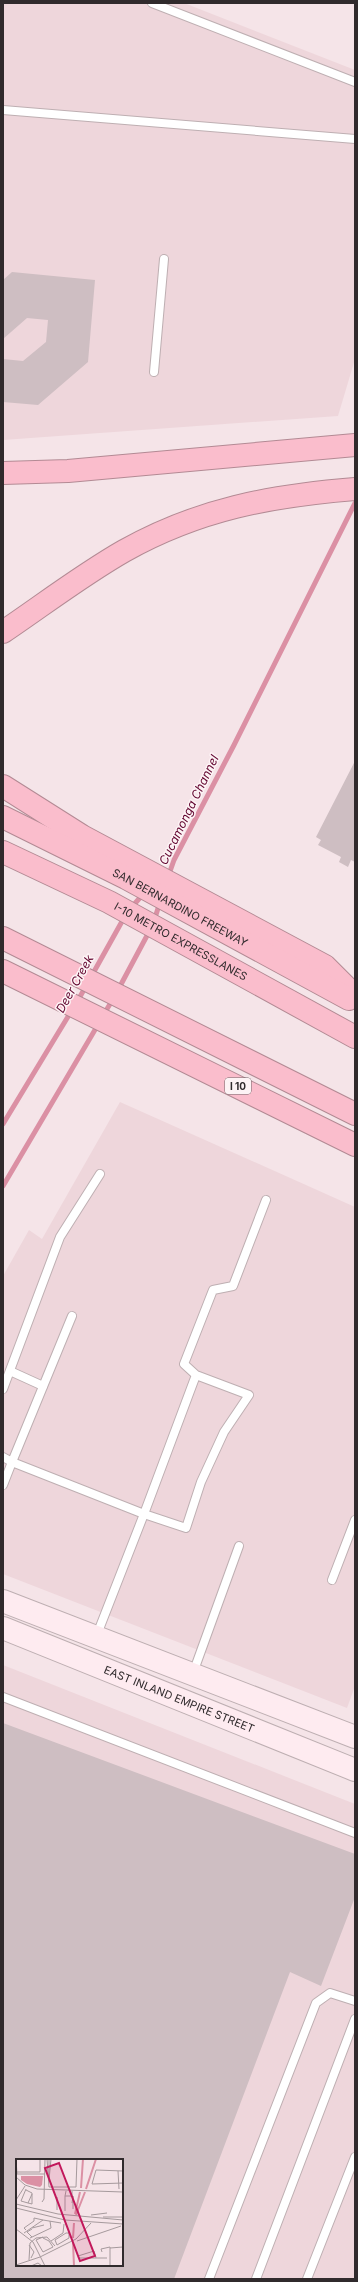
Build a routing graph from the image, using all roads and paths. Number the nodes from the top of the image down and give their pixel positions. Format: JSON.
{"nodes":[{"id":1,"x":152,"y":3,"type":"edge"},
{"id":2,"x":355,"y":82,"type":"edge"},
{"id":3,"x":3,"y":110,"type":"edge"},
{"id":4,"x":355,"y":139,"type":"edge"},
{"id":5,"x":164,"y":259,"type":"dead end"},
{"id":6,"x":154,"y":372,"type":"dead end"},
{"id":7,"x":350,"y":445,"type":"edge"},
{"id":8,"x":3,"y":474,"type":"edge"},
{"id":9,"x":355,"y":489,"type":"edge"},
{"id":10,"x":3,"y":632,"type":"edge"},
{"id":11,"x":3,"y":786,"type":"edge"},
{"id":12,"x":3,"y":817,"type":"edge"},
{"id":13,"x":3,"y":852,"type":"edge"},
{"id":14,"x":128,"y":870,"type":"junction"},
{"id":15,"x":190,"y":902,"type":"junction"},
{"id":16,"x":3,"y":938,"type":"edge"},
{"id":17,"x":3,"y":971,"type":"edge"},
{"id":18,"x":3,"y":985,"type":"edge"},
{"id":19,"x":355,"y":996,"type":"edge"},
{"id":20,"x":56,"y":997,"type":"junction"},
{"id":21,"x":355,"y":1003,"type":"edge"},
{"id":22,"x":355,"y":1037,"type":"edge"},
{"id":23,"x":355,"y":1114,"type":"edge"},
{"id":24,"x":355,"y":1145,"type":"edge"},
{"id":25,"x":100,"y":1174,"type":"dead end"},
{"id":26,"x":266,"y":1200,"type":"dead end"},
{"id":27,"x":72,"y":1316,"type":"dead end"},
{"id":28,"x":10,"y":1372,"type":"junction"},
{"id":29,"x":196,"y":1375,"type":"junction"},
{"id":30,"x":44,"y":1386,"type":"junction"},
{"id":31,"x":3,"y":1389,"type":"edge"},
{"id":32,"x":3,"y":1457,"type":"edge"},
{"id":33,"x":12,"y":1462,"type":"junction"},
{"id":34,"x":3,"y":1485,"type":"edge"},
{"id":35,"x":144,"y":1514,"type":"junction"},
{"id":36,"x":355,"y":1520,"type":"edge"},
{"id":37,"x":239,"y":1546,"type":"dead end"},
{"id":38,"x":332,"y":1580,"type":"dead end"},
{"id":39,"x":3,"y":1601,"type":"edge"},
{"id":40,"x":3,"y":1628,"type":"edge"},
{"id":41,"x":96,"y":1637,"type":"junction"},
{"id":42,"x":192,"y":1674,"type":"junction"},
{"id":43,"x":3,"y":1697,"type":"edge"},
{"id":44,"x":355,"y":1738,"type":"edge"},
{"id":45,"x":355,"y":1770,"type":"edge"},
{"id":46,"x":355,"y":1833,"type":"edge"},
{"id":47,"x":355,"y":2001,"type":"edge"},
{"id":48,"x":355,"y":2019,"type":"edge"},
{"id":49,"x":355,"y":2157,"type":"edge"},
{"id":50,"x":209,"y":2279,"type":"edge"},
{"id":51,"x":256,"y":2279,"type":"edge"},
{"id":52,"x":307,"y":2279,"type":"edge"}],
"edges":[{"from":1,"to":2,"type":"lane"},
{"from":3,"to":4,"type":"lane"},
{"from":5,"to":6,"type":"lane"},
{"from":7,"to":8,"type":"highway"},
{"from":9,"to":10,"type":"highway"},
{"from":11,"to":14,"type":"highway"},
{"from":12,"to":14,"type":"highway","name":"SAN BERNARDINO FREEWAY"},
{"from":13,"to":22,"type":"highway","name":"I-10 METRO EXPRESSLANES"},
{"from":14,"to":15,"type":"highway","name":"SAN BERNARDINO FREEWAY"},
{"from":15,"to":19,"type":"highway"},
{"from":15,"to":21,"type":"highway","name":"SAN BERNARDINO FREEWAY"},
{"from":16,"to":23,"type":"highway"},
{"from":17,"to":20,"type":"highway","number":"I 10"},
{"from":18,"to":20,"type":"highway"},
{"from":20,"to":24,"type":"highway","number":"I 10"},
{"from":25,"to":28,"type":"lane"},
{"from":26,"to":29,"type":"lane"},
{"from":27,"to":30,"type":"lane"},
{"from":28,"to":30,"type":"lane"},
{"from":28,"to":31,"type":"lane"},
{"from":29,"to":35,"type":"lane"},
{"from":29,"to":35,"type":"lane"},
{"from":30,"to":33,"type":"lane"},
{"from":32,"to":33,"type":"lane"},
{"from":33,"to":34,"type":"lane"},
{"from":33,"to":35,"type":"lane"},
{"from":35,"to":41,"type":"lane"},
{"from":36,"to":38,"type":"lane"},
{"from":37,"to":42,"type":"lane"},
{"from":39,"to":41,"type":"main road"},
{"from":40,"to":45,"type":"main road","name":"EAST INLAND EMPIRE STREET"},
{"from":41,"to":42,"type":"main road"},
{"from":42,"to":44,"type":"main road"},
{"from":43,"to":46,"type":"lane"},
{"from":47,"to":50,"type":"lane"},
{"from":48,"to":51,"type":"lane"},
{"from":49,"to":52,"type":"lane"}]}
